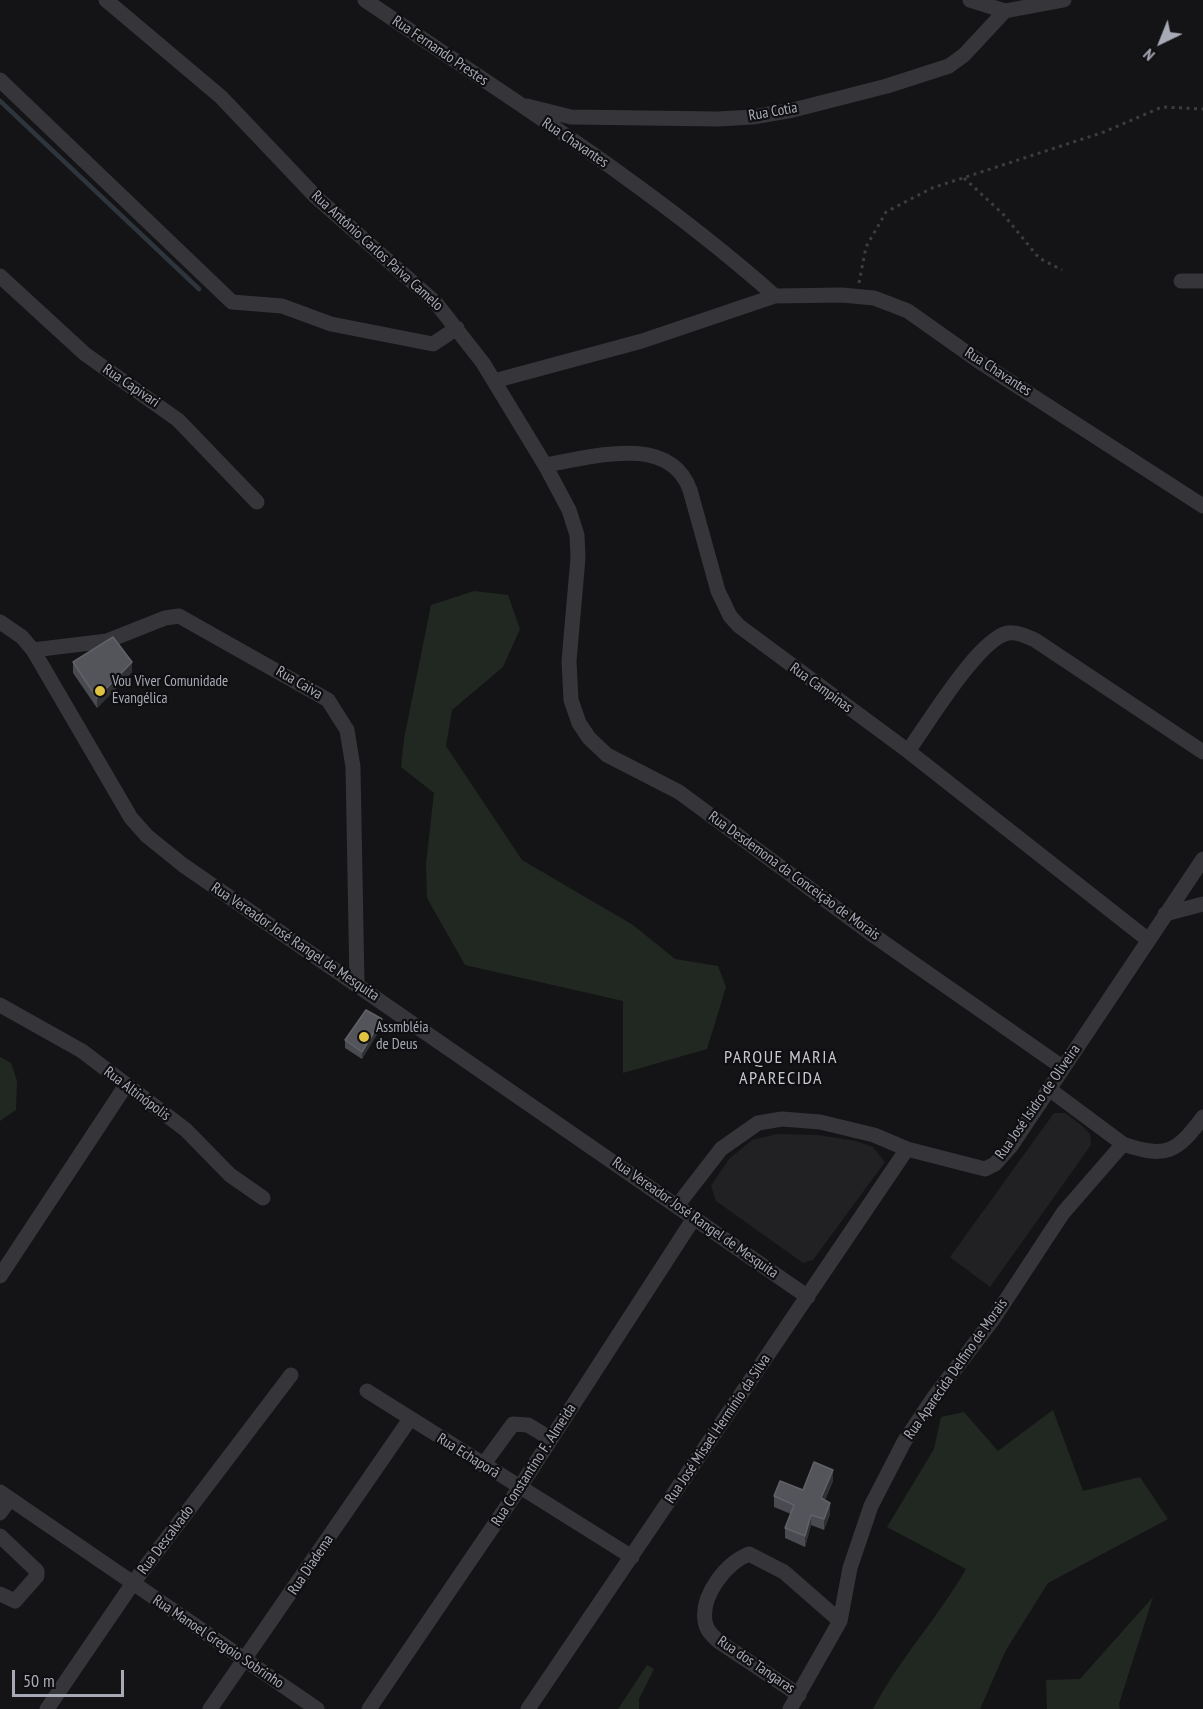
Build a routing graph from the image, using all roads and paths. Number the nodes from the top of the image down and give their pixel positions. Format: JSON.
{"nodes":[{"id":1,"x":106,"y":0,"type":"edge"},
{"id":2,"x":364,"y":0,"type":"edge"},
{"id":3,"x":970,"y":0,"type":"edge"},
{"id":4,"x":1064,"y":0,"type":"edge"},
{"id":5,"x":1005,"y":11,"type":"junction"},
{"id":6,"x":0,"y":80,"type":"edge"},
{"id":7,"x":515,"y":103,"type":"junction"},
{"id":8,"x":1203,"y":109,"type":"edge"},
{"id":9,"x":964,"y":178,"type":"junction"},
{"id":10,"x":1062,"y":270,"type":"dead end"},
{"id":11,"x":0,"y":276,"type":"edge"},
{"id":12,"x":1181,"y":281,"type":"dead end"},
{"id":13,"x":1203,"y":281,"type":"edge"},
{"id":14,"x":775,"y":296,"type":"junction"},
{"id":15,"x":857,"y":297,"type":"junction"},
{"id":16,"x":457,"y":328,"type":"junction"},
{"id":17,"x":494,"y":381,"type":"junction"},
{"id":18,"x":545,"y":465,"type":"junction"},
{"id":19,"x":257,"y":502,"type":"dead end"},
{"id":20,"x":1203,"y":506,"type":"edge"},
{"id":21,"x":0,"y":622,"type":"edge"},
{"id":22,"x":33,"y":650,"type":"junction"},
{"id":23,"x":569,"y":662,"type":"joint"},
{"id":24,"x":908,"y":751,"type":"junction"},
{"id":25,"x":1203,"y":752,"type":"edge"},
{"id":26,"x":1203,"y":859,"type":"edge"},
{"id":27,"x":1203,"y":904,"type":"edge"},
{"id":28,"x":1165,"y":914,"type":"junction"},
{"id":29,"x":1147,"y":939,"type":"junction"},
{"id":30,"x":357,"y":984,"type":"junction"},
{"id":31,"x":0,"y":1005,"type":"edge"},
{"id":32,"x":1062,"y":1067,"type":"junction"},
{"id":33,"x":126,"y":1085,"type":"junction"},
{"id":34,"x":1049,"y":1089,"type":"junction"},
{"id":35,"x":1203,"y":1117,"type":"edge"},
{"id":36,"x":1123,"y":1144,"type":"junction"},
{"id":37,"x":907,"y":1149,"type":"junction"},
{"id":38,"x":263,"y":1198,"type":"dead end"},
{"id":39,"x":677,"y":1206,"type":"junction"},
{"id":40,"x":694,"y":1218,"type":"junction"},
{"id":41,"x":0,"y":1276,"type":"edge"},
{"id":42,"x":808,"y":1297,"type":"junction"},
{"id":43,"x":291,"y":1375,"type":"dead end"},
{"id":44,"x":367,"y":1391,"type":"dead end"},
{"id":45,"x":410,"y":1419,"type":"junction"},
{"id":46,"x":551,"y":1439,"type":"junction"},
{"id":47,"x":483,"y":1465,"type":"junction"},
{"id":48,"x":520,"y":1487,"type":"junction"},
{"id":49,"x":5,"y":1495,"type":"edge"},
{"id":50,"x":0,"y":1513,"type":"edge"},
{"id":51,"x":0,"y":1536,"type":"edge"},
{"id":52,"x":632,"y":1557,"type":"junction"},
{"id":53,"x":133,"y":1583,"type":"junction"},
{"id":54,"x":0,"y":1594,"type":"edge"},
{"id":55,"x":840,"y":1622,"type":"junction"},
{"id":56,"x":244,"y":1662,"type":"junction"},
{"id":57,"x":799,"y":1695,"type":"junction"},
{"id":58,"x":47,"y":1709,"type":"edge"},
{"id":59,"x":210,"y":1709,"type":"edge"},
{"id":60,"x":317,"y":1709,"type":"edge"},
{"id":61,"x":369,"y":1709,"type":"edge"},
{"id":62,"x":528,"y":1709,"type":"edge"},
{"id":63,"x":790,"y":1709,"type":"edge"}],
"edges":[{"from":1,"to":16,"type":"street","name":"Rua Antônio Carlos Paiva Camelo"},
{"from":2,"to":7,"type":"street","name":"Rua Fernando Prestes"},
{"from":3,"to":5,"type":"street"},
{"from":4,"to":5,"type":"street"},
{"from":5,"to":7,"type":"street","name":"Rua Cotia"},
{"from":6,"to":16,"type":"street"},
{"from":7,"to":14,"type":"street","name":"Rua Chavantes"},
{"from":8,"to":9,"type":"path"},
{"from":9,"to":10,"type":"path"},
{"from":9,"to":15,"type":"path"},
{"from":11,"to":19,"type":"street","name":"Rua Capivari"},
{"from":12,"to":13,"type":"street"},
{"from":14,"to":15,"type":"street","name":"Rua Chavantes"},
{"from":14,"to":17,"type":"street","name":"Rua Chavantes"},
{"from":15,"to":20,"type":"street","name":"Rua Chavantes"},
{"from":16,"to":17,"type":"street","name":"Rua Antônio Carlos Paiva Camelo"},
{"from":17,"to":18,"type":"street","name":"Rua Antônio Carlos Paiva Camelo"},
{"from":18,"to":23,"type":"street","name":"Rua Antônio Carlos Paiva Camelo"},
{"from":18,"to":24,"type":"street","name":"Rua Campinas"},
{"from":21,"to":22,"type":"street","name":"Rua Vereador José Rangel de Mesquita"},
{"from":22,"to":30,"type":"street","name":"Rua Vereador José Rangel de Mesquita"},
{"from":22,"to":30,"type":"street","name":"Rua Caiva"},
{"from":23,"to":32,"type":"street","name":"Rua Desdemona da Conceição de Morais"},
{"from":24,"to":25,"type":"street"},
{"from":24,"to":29,"type":"street","name":"Rua Campinas"},
{"from":26,"to":28,"type":"street","name":"Rua José Isidro de Oliveira"},
{"from":27,"to":28,"type":"street"},
{"from":28,"to":29,"type":"street","name":"Rua José Isidro de Oliveira"},
{"from":29,"to":32,"type":"street","name":"Rua José Isidro de Oliveira"},
{"from":30,"to":39,"type":"street","name":"Rua Vereador José Rangel de Mesquita"},
{"from":31,"to":33,"type":"street","name":"Rua Altinópolis"},
{"from":32,"to":34,"type":"street","name":"Rua José Isidro de Oliveira"},
{"from":33,"to":38,"type":"street","name":"Rua Altinópolis"},
{"from":33,"to":41,"type":"street"},
{"from":34,"to":36,"type":"street"},
{"from":34,"to":37,"type":"street","name":"Rua José Isidro de Oliveira"},
{"from":35,"to":36,"type":"street"},
{"from":36,"to":55,"type":"street","name":"Rua Aparecida Delfino de Morais"},
{"from":37,"to":39,"type":"street","name":"Rua José Isidro de Oliveira"},
{"from":37,"to":42,"type":"street","name":"Rua José Misael Hermínio da Silva"},
{"from":39,"to":40,"type":"street","name":"Rua Vereador José Rangel de Mesquita"},
{"from":40,"to":42,"type":"street","name":"Rua Vereador José Rangel de Mesquita"},
{"from":40,"to":46,"type":"street","name":"Rua Constantino F. Almeida"},
{"from":42,"to":52,"type":"street","name":"Rua José Misael Hermínio da Silva"},
{"from":43,"to":53,"type":"street","name":"Rua Descalvado"},
{"from":44,"to":45,"type":"street","name":"Rua Echaporã"},
{"from":45,"to":47,"type":"street","name":"Rua Echaporã"},
{"from":45,"to":56,"type":"street","name":"Rua Diadema"},
{"from":46,"to":47,"type":"street"},
{"from":46,"to":48,"type":"street","name":"Rua Constantino F. Almeida"},
{"from":47,"to":48,"type":"street","name":"Rua Echaporã"},
{"from":48,"to":52,"type":"street","name":"Rua Echaporã"},
{"from":48,"to":61,"type":"street","name":"Rua Constantino F. Almeida"},
{"from":49,"to":50,"type":"street"},
{"from":49,"to":53,"type":"street","name":"Rua Manoel Gregoio Sobrinho"},
{"from":51,"to":54,"type":"street"},
{"from":52,"to":62,"type":"street","name":"Rua José Misael Hermínio da Silva"},
{"from":53,"to":56,"type":"street","name":"Rua Manoel Gregoio Sobrinho"},
{"from":53,"to":58,"type":"street","name":"Rua Descalvado"},
{"from":55,"to":57,"type":"street","name":"Rua Aparecida Delfino de Morais"},
{"from":55,"to":57,"type":"street","name":"Rua dos Tangaras"},
{"from":56,"to":59,"type":"street","name":"Rua Diadema"},
{"from":56,"to":60,"type":"street","name":"Rua Manoel Gregoio Sobrinho"},
{"from":57,"to":63,"type":"street","name":"Rua Aparecida Delfino de Morais"}]}
